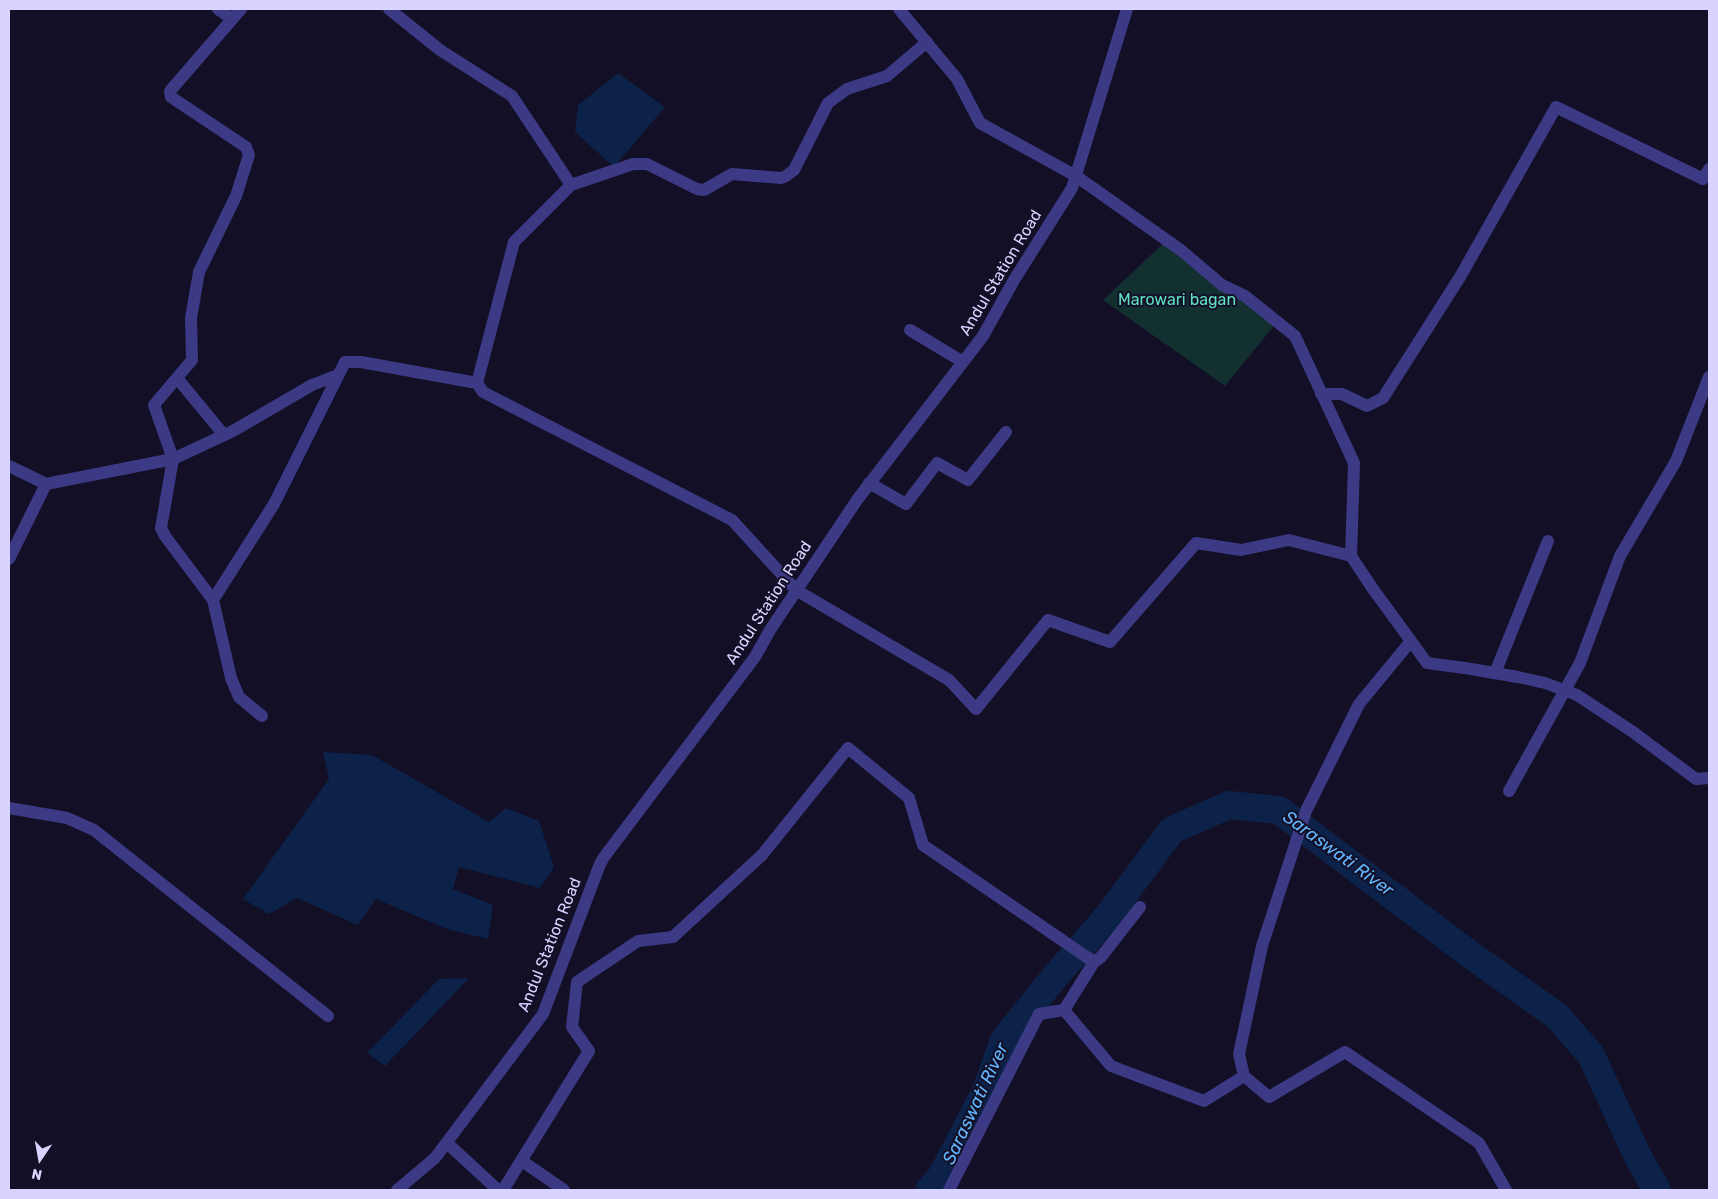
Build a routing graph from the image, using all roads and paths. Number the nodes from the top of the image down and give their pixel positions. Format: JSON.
{"nodes":[{"id":1,"x":218,"y":9,"type":"edge"},
{"id":2,"x":241,"y":9,"type":"edge"},
{"id":3,"x":389,"y":9,"type":"edge"},
{"id":4,"x":899,"y":9,"type":"edge"},
{"id":5,"x":1127,"y":9,"type":"edge"},
{"id":6,"x":232,"y":19,"type":"junction"},
{"id":7,"x":927,"y":42,"type":"junction"},
{"id":8,"x":1709,"y":169,"type":"edge"},
{"id":9,"x":1076,"y":176,"type":"junction"},
{"id":10,"x":571,"y":185,"type":"junction"},
{"id":11,"x":910,"y":330,"type":"dead end"},
{"id":12,"x":963,"y":362,"type":"junction"},
{"id":13,"x":338,"y":375,"type":"junction"},
{"id":14,"x":1709,"y":377,"type":"edge"},
{"id":15,"x":177,"y":378,"type":"junction"},
{"id":16,"x":478,"y":383,"type":"junction"},
{"id":17,"x":1321,"y":394,"type":"junction"},
{"id":18,"x":1006,"y":432,"type":"dead end"},
{"id":19,"x":224,"y":435,"type":"junction"},
{"id":20,"x":173,"y":459,"type":"junction"},
{"id":21,"x":9,"y":466,"type":"edge"},
{"id":22,"x":869,"y":483,"type":"junction"},
{"id":23,"x":46,"y":484,"type":"junction"},
{"id":24,"x":1548,"y":541,"type":"dead end"},
{"id":25,"x":1351,"y":556,"type":"junction"},
{"id":26,"x":9,"y":558,"type":"edge"},
{"id":27,"x":796,"y":590,"type":"junction"},
{"id":28,"x":214,"y":600,"type":"junction"},
{"id":29,"x":1411,"y":641,"type":"junction"},
{"id":30,"x":1495,"y":673,"type":"junction"},
{"id":31,"x":1564,"y":690,"type":"junction"},
{"id":32,"x":262,"y":716,"type":"dead end"},
{"id":33,"x":1709,"y":778,"type":"edge"},
{"id":34,"x":1509,"y":791,"type":"dead end"},
{"id":35,"x":9,"y":808,"type":"edge"},
{"id":36,"x":1140,"y":907,"type":"dead end"},
{"id":37,"x":1093,"y":962,"type":"junction"},
{"id":38,"x":1064,"y":1010,"type":"junction"},
{"id":39,"x":328,"y":1016,"type":"dead end"},
{"id":40,"x":1244,"y":1076,"type":"junction"},
{"id":41,"x":446,"y":1143,"type":"junction"},
{"id":42,"x":522,"y":1161,"type":"junction"},
{"id":43,"x":397,"y":1190,"type":"edge"},
{"id":44,"x":498,"y":1190,"type":"edge"},
{"id":45,"x":503,"y":1190,"type":"edge"},
{"id":46,"x":564,"y":1190,"type":"edge"},
{"id":47,"x":949,"y":1190,"type":"edge"},
{"id":48,"x":1506,"y":1190,"type":"edge"}],
"edges":[{"from":1,"to":6,"type":"street"},
{"from":2,"to":6,"type":"street"},
{"from":3,"to":10,"type":"street"},
{"from":4,"to":7,"type":"street"},
{"from":5,"to":9,"type":"street","name":"Andul Station Road"},
{"from":6,"to":15,"type":"street"},
{"from":7,"to":9,"type":"street"},
{"from":7,"to":10,"type":"street"},
{"from":8,"to":17,"type":"street"},
{"from":9,"to":12,"type":"street","name":"Andul Station Road"},
{"from":9,"to":17,"type":"street"},
{"from":10,"to":16,"type":"street"},
{"from":11,"to":12,"type":"street"},
{"from":12,"to":22,"type":"street","name":"Andul Station Road"},
{"from":13,"to":16,"type":"street"},
{"from":13,"to":19,"type":"street"},
{"from":13,"to":28,"type":"street"},
{"from":14,"to":31,"type":"street"},
{"from":15,"to":19,"type":"street"},
{"from":15,"to":20,"type":"street"},
{"from":16,"to":27,"type":"street"},
{"from":17,"to":25,"type":"street"},
{"from":18,"to":22,"type":"street"},
{"from":19,"to":20,"type":"street"},
{"from":20,"to":23,"type":"street"},
{"from":20,"to":28,"type":"street"},
{"from":21,"to":23,"type":"street"},
{"from":22,"to":27,"type":"street","name":"Andul Station Road"},
{"from":23,"to":26,"type":"street"},
{"from":24,"to":30,"type":"street"},
{"from":25,"to":27,"type":"street"},
{"from":25,"to":29,"type":"street"},
{"from":27,"to":41,"type":"street","name":"Andul Station Road"},
{"from":28,"to":32,"type":"street"},
{"from":29,"to":30,"type":"street"},
{"from":29,"to":40,"type":"street"},
{"from":30,"to":31,"type":"street"},
{"from":31,"to":33,"type":"street"},
{"from":31,"to":34,"type":"street"},
{"from":35,"to":39,"type":"street"},
{"from":36,"to":37,"type":"street"},
{"from":37,"to":38,"type":"street"},
{"from":37,"to":42,"type":"street"},
{"from":38,"to":40,"type":"street"},
{"from":38,"to":47,"type":"street"},
{"from":40,"to":48,"type":"street"},
{"from":41,"to":43,"type":"street","name":"Andul Station Road"},
{"from":41,"to":44,"type":"street"},
{"from":42,"to":45,"type":"street"},
{"from":42,"to":46,"type":"street"}]}
